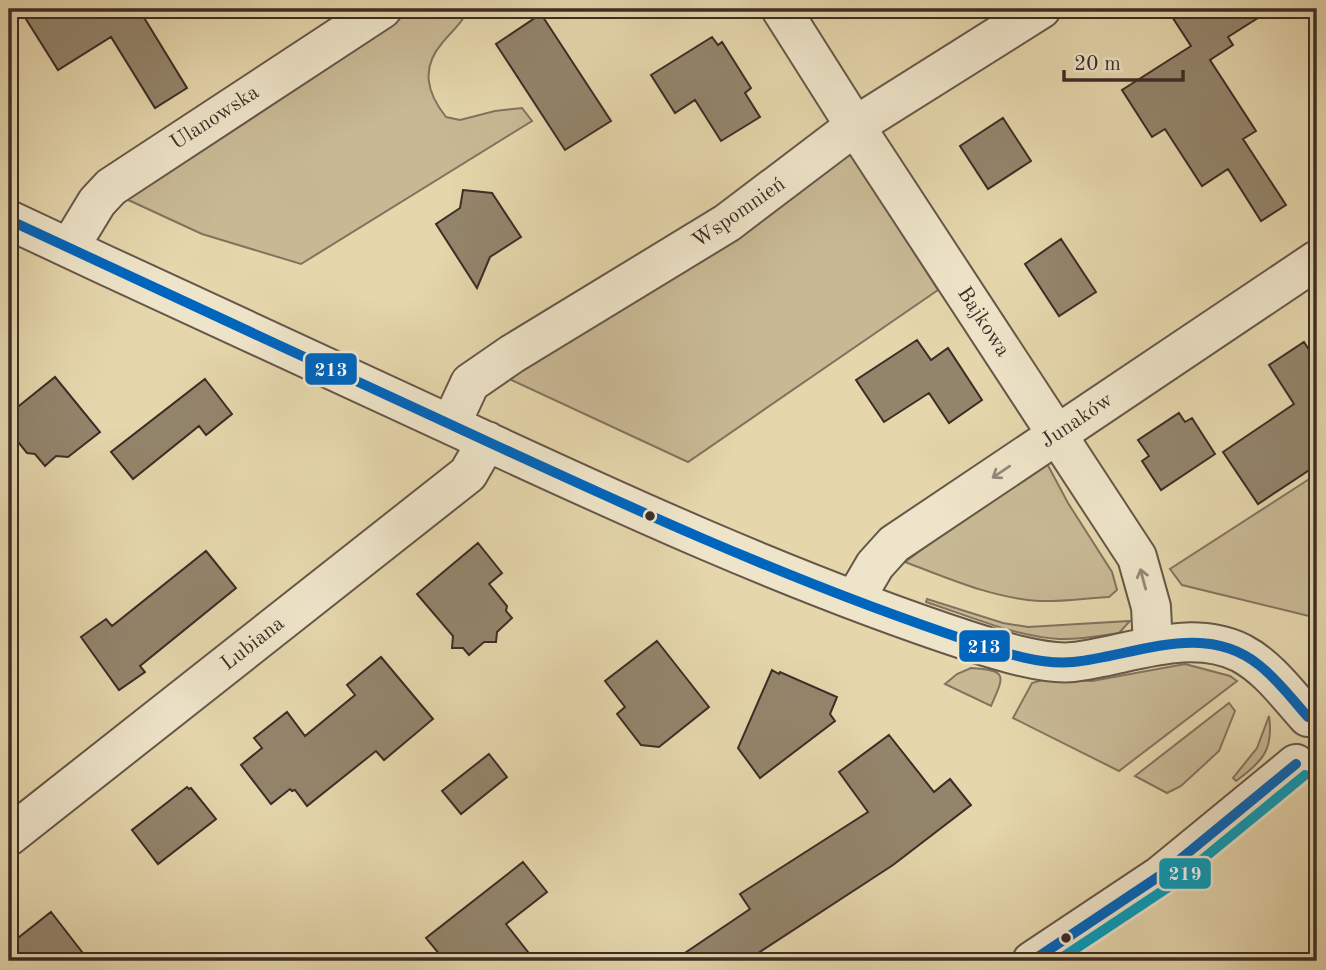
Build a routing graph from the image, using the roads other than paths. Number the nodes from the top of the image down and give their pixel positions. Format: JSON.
{"nodes":[{"id":1,"x":382,"y":9,"type":"edge"},
{"id":2,"x":781,"y":9,"type":"edge"},
{"id":3,"x":1041,"y":9,"type":"edge"},
{"id":4,"x":855,"y":126,"type":"junction"},
{"id":5,"x":9,"y":220,"type":"edge"},
{"id":6,"x":69,"y":248,"type":"junction"},
{"id":7,"x":1317,"y":260,"type":"edge"},
{"id":8,"x":451,"y":424,"type":"junction"},
{"id":9,"x":1057,"y":434,"type":"junction"},
{"id":10,"x":486,"y":442,"type":"junction"},
{"id":11,"x":855,"y":599,"type":"junction"},
{"id":12,"x":1153,"y":646,"type":"junction"},
{"id":13,"x":1312,"y":715,"type":"edge"},
{"id":14,"x":1307,"y":773,"type":"edge"},
{"id":15,"x":9,"y":836,"type":"edge"},
{"id":16,"x":1032,"y":961,"type":"edge"}],
"edges":[{"from":1,"to":6,"type":"street","name":"Ulanowska"},
{"from":2,"to":4,"type":"street","name":"Bajkowa"},
{"from":3,"to":4,"type":"street","name":"Wspomnień"},
{"from":4,"to":8,"type":"street","name":"Wspomnień"},
{"from":4,"to":9,"type":"street","name":"Bajkowa"},
{"from":5,"to":6,"type":"street"},
{"from":6,"to":8,"type":"street"},
{"from":7,"to":9,"type":"street","name":"Junaków"},
{"from":8,"to":10,"type":"street"},
{"from":9,"to":11,"type":"street","name":"Junaków","one_way":true},
{"from":12,"to":9,"type":"street","name":"Bajkowa","one_way":true},
{"from":10,"to":11,"type":"street"},
{"from":10,"to":15,"type":"street","name":"Lubiana"},
{"from":11,"to":12,"type":"street"},
{"from":12,"to":13,"type":"street"},
{"from":13,"to":14,"type":"street"},
{"from":14,"to":16,"type":"street"}]}
